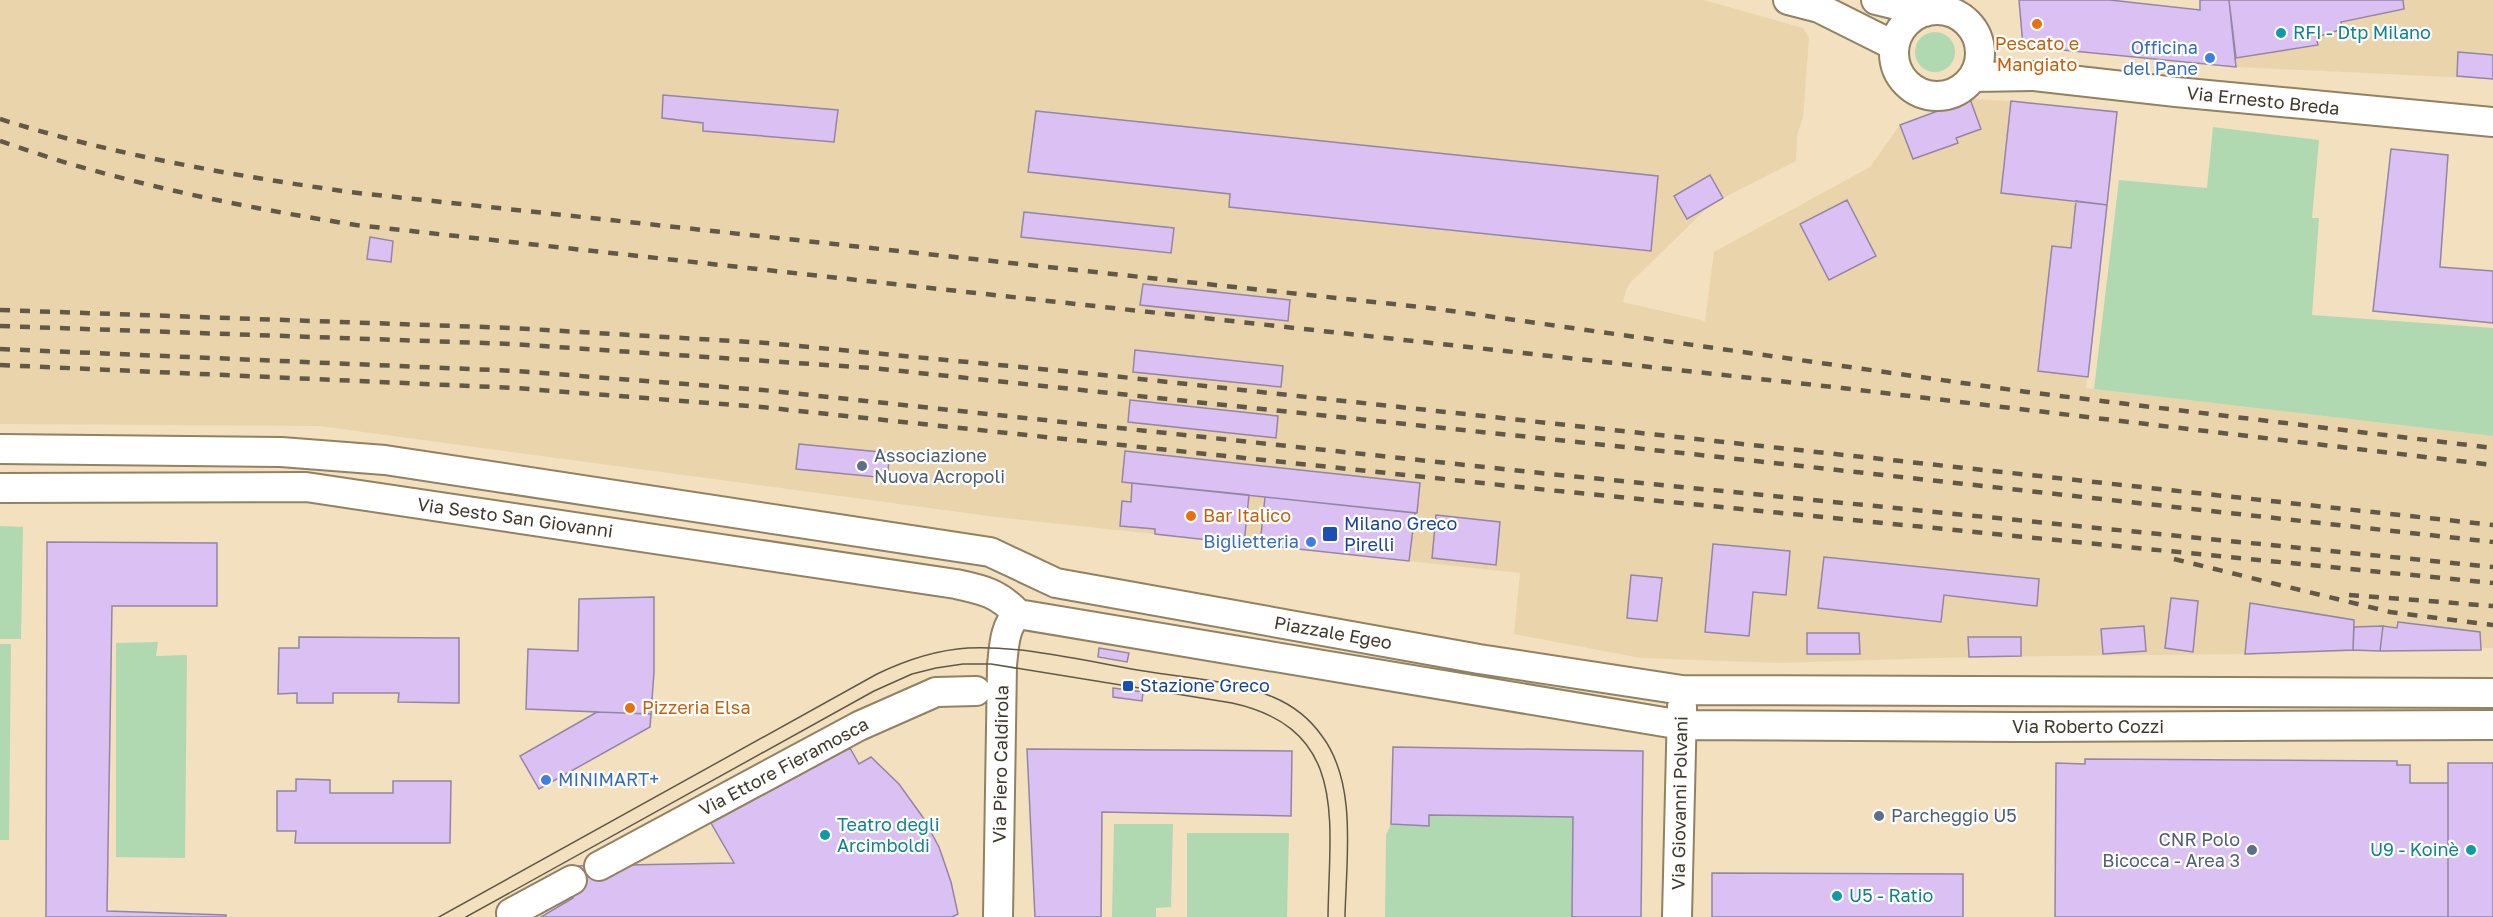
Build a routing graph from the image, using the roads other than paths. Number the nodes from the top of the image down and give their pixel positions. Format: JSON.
{"nodes":[{"id":1,"x":1788,"y":0,"type":"edge"},
{"id":2,"x":1876,"y":0,"type":"edge"},
{"id":3,"x":1924,"y":12,"type":"junction"},
{"id":4,"x":1971,"y":19,"type":"edge"},
{"id":5,"x":1893,"y":45,"type":"junction"},
{"id":6,"x":2034,"y":76,"type":"junction"},
{"id":7,"x":1973,"y":78,"type":"junction"},
{"id":8,"x":2493,"y":122,"type":"edge"},
{"id":9,"x":0,"y":448,"type":"edge"},
{"id":10,"x":0,"y":488,"type":"edge"},
{"id":11,"x":990,"y":552,"type":"joint"},
{"id":12,"x":1018,"y":614,"type":"junction"},
{"id":13,"x":1682,"y":690,"type":"junction"},
{"id":14,"x":976,"y":691,"type":"dead end"},
{"id":15,"x":2493,"y":693,"type":"edge"},
{"id":16,"x":1682,"y":725,"type":"junction"},
{"id":17,"x":2493,"y":725,"type":"edge"},
{"id":18,"x":599,"y":866,"type":"dead end"},
{"id":19,"x":572,"y":880,"type":"dead end"},
{"id":20,"x":511,"y":913,"type":"dead end"},
{"id":21,"x":998,"y":917,"type":"edge"},
{"id":22,"x":1677,"y":917,"type":"edge"}],
"edges":[{"from":1,"to":5,"type":"street"},
{"from":2,"to":3,"type":"street","name":"Via Ernesto Breda"},
{"from":3,"to":4,"type":"street","name":"Via Ernesto Breda"},
{"from":3,"to":5,"type":"street"},
{"from":4,"to":6,"type":"street","name":"Via Ernesto Breda"},
{"from":4,"to":7,"type":"street"},
{"from":5,"to":7,"type":"street","name":"Via Ernesto Breda"},
{"from":6,"to":7,"type":"street","name":"Via Ernesto Breda"},
{"from":6,"to":8,"type":"street","name":"Via Ernesto Breda"},
{"from":9,"to":11,"type":"street","name":"Via Sesto San Giovanni"},
{"from":10,"to":12,"type":"street","name":"Via Sesto San Giovanni"},
{"from":11,"to":13,"type":"street","name":"Piazzale Egeo"},
{"from":12,"to":16,"type":"street","name":"Piazzale Egeo"},
{"from":12,"to":21,"type":"street","name":"Via Piero Caldirola"},
{"from":13,"to":15,"type":"street","name":"Via Roberto Cozzi"},
{"from":13,"to":16,"type":"street","name":"Via Giovanni Polvani"},
{"from":14,"to":18,"type":"street","name":"Via Ettore Fieramosca"},
{"from":16,"to":17,"type":"street","name":"Via Roberto Cozzi"},
{"from":16,"to":22,"type":"street","name":"Via Giovanni Polvani"},
{"from":19,"to":20,"type":"street"}]}
